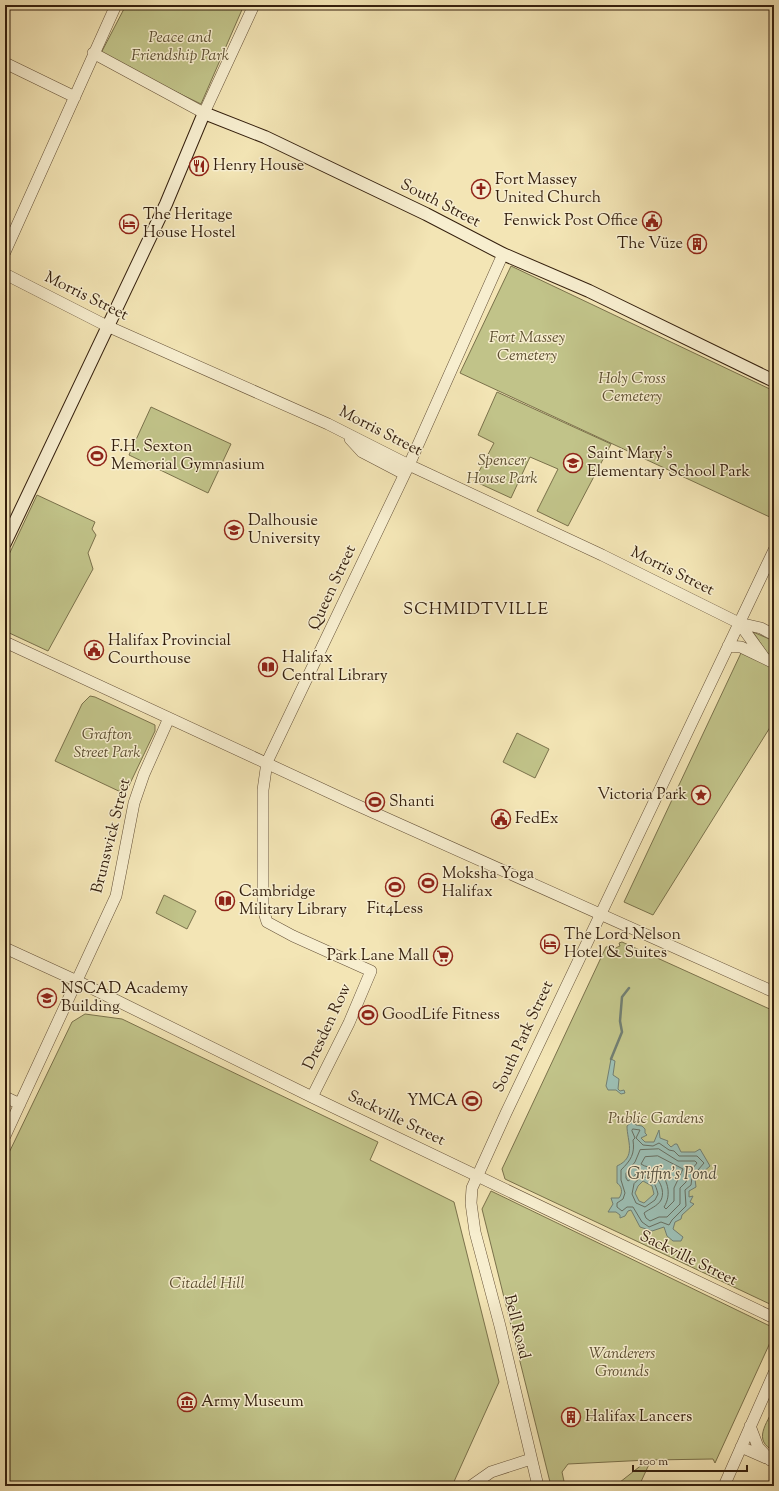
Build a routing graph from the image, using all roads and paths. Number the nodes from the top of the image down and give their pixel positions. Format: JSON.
{"nodes":[{"id":1,"x":116,"y":5,"type":"edge"},
{"id":2,"x":254,"y":5,"type":"edge"},
{"id":3,"x":93,"y":53,"type":"junction"},
{"id":4,"x":5,"y":63,"type":"edge"},
{"id":5,"x":72,"y":96,"type":"junction"},
{"id":6,"x":204,"y":113,"type":"junction"},
{"id":7,"x":5,"y":252,"type":"edge"},
{"id":8,"x":503,"y":254,"type":"junction"},
{"id":9,"x":5,"y":274,"type":"edge"},
{"id":10,"x":108,"y":326,"type":"junction"},
{"id":11,"x":774,"y":382,"type":"edge"},
{"id":12,"x":406,"y":469,"type":"junction"},
{"id":13,"x":5,"y":543,"type":"edge"},
{"id":14,"x":774,"y":550,"type":"edge"},
{"id":15,"x":739,"y":623,"type":"junction"},
{"id":16,"x":774,"y":634,"type":"edge"},
{"id":17,"x":5,"y":642,"type":"edge"},
{"id":18,"x":728,"y":646,"type":"junction"},
{"id":19,"x":769,"y":660,"type":"edge"},
{"id":20,"x":169,"y":718,"type":"junction"},
{"id":21,"x":267,"y":762,"type":"junction"},
{"id":22,"x":602,"y":914,"type":"junction"},
{"id":23,"x":5,"y":948,"type":"edge"},
{"id":24,"x":371,"y":971,"type":"joint"},
{"id":25,"x":77,"y":981,"type":"junction"},
{"id":26,"x":774,"y":992,"type":"edge"},
{"id":27,"x":5,"y":1097,"type":"edge"},
{"id":28,"x":312,"y":1097,"type":"junction"},
{"id":29,"x":20,"y":1104,"type":"junction"},
{"id":30,"x":5,"y":1136,"type":"edge"},
{"id":31,"x":477,"y":1176,"type":"junction"},
{"id":32,"x":774,"y":1318,"type":"edge"},
{"id":33,"x":774,"y":1373,"type":"edge"},
{"id":34,"x":750,"y":1426,"type":"junction"},
{"id":35,"x":741,"y":1447,"type":"junction"},
{"id":36,"x":532,"y":1459,"type":"junction"},
{"id":37,"x":772,"y":1461,"type":"edge"},
{"id":38,"x":471,"y":1486,"type":"edge"},
{"id":39,"x":538,"y":1486,"type":"edge"},
{"id":40,"x":724,"y":1486,"type":"edge"}],
"edges":[{"from":1,"to":3,"type":"street"},
{"from":2,"to":6,"type":"street"},
{"from":3,"to":5,"type":"street"},
{"from":3,"to":6,"type":"street","name":"South Street"},
{"from":4,"to":5,"type":"street"},
{"from":5,"to":7,"type":"street"},
{"from":6,"to":8,"type":"main road","name":"South Street"},
{"from":6,"to":10,"type":"main road"},
{"from":8,"to":11,"type":"main road","name":"South Street"},
{"from":8,"to":12,"type":"street","name":"Queen Street"},
{"from":9,"to":10,"type":"street","name":"Morris Street"},
{"from":10,"to":12,"type":"street","name":"Morris Street"},
{"from":10,"to":13,"type":"main road"},
{"from":12,"to":15,"type":"street","name":"Morris Street"},
{"from":12,"to":21,"type":"street","name":"Queen Street"},
{"from":14,"to":15,"type":"street","name":"South Park Street"},
{"from":15,"to":16,"type":"street"},
{"from":15,"to":18,"type":"street","name":"South Park Street"},
{"from":15,"to":19,"type":"street"},
{"from":17,"to":20,"type":"street"},
{"from":18,"to":19,"type":"street"},
{"from":18,"to":22,"type":"street","name":"South Park Street"},
{"from":20,"to":21,"type":"street"},
{"from":20,"to":25,"type":"street","name":"Brunswick Street"},
{"from":21,"to":22,"type":"street"},
{"from":21,"to":24,"type":"street","name":"Queen Street"},
{"from":22,"to":26,"type":"street"},
{"from":22,"to":31,"type":"street","name":"South Park Street"},
{"from":23,"to":25,"type":"street","name":"Sackville Street"},
{"from":24,"to":28,"type":"street","name":"Dresden Row"},
{"from":25,"to":28,"type":"street","name":"Sackville Street"},
{"from":25,"to":29,"type":"street","name":"Brunswick Street"},
{"from":27,"to":29,"type":"street"},
{"from":28,"to":31,"type":"street","name":"Sackville Street"},
{"from":29,"to":30,"type":"street","name":"Brunswick Street"},
{"from":31,"to":32,"type":"street","name":"Sackville Street"},
{"from":31,"to":36,"type":"street","name":"Bell Road"},
{"from":33,"to":34,"type":"street"},
{"from":34,"to":35,"type":"street"},
{"from":34,"to":37,"type":"street"},
{"from":35,"to":37,"type":"street"},
{"from":35,"to":40,"type":"street"},
{"from":36,"to":38,"type":"street"},
{"from":36,"to":39,"type":"street","name":"Bell Road"}]}
